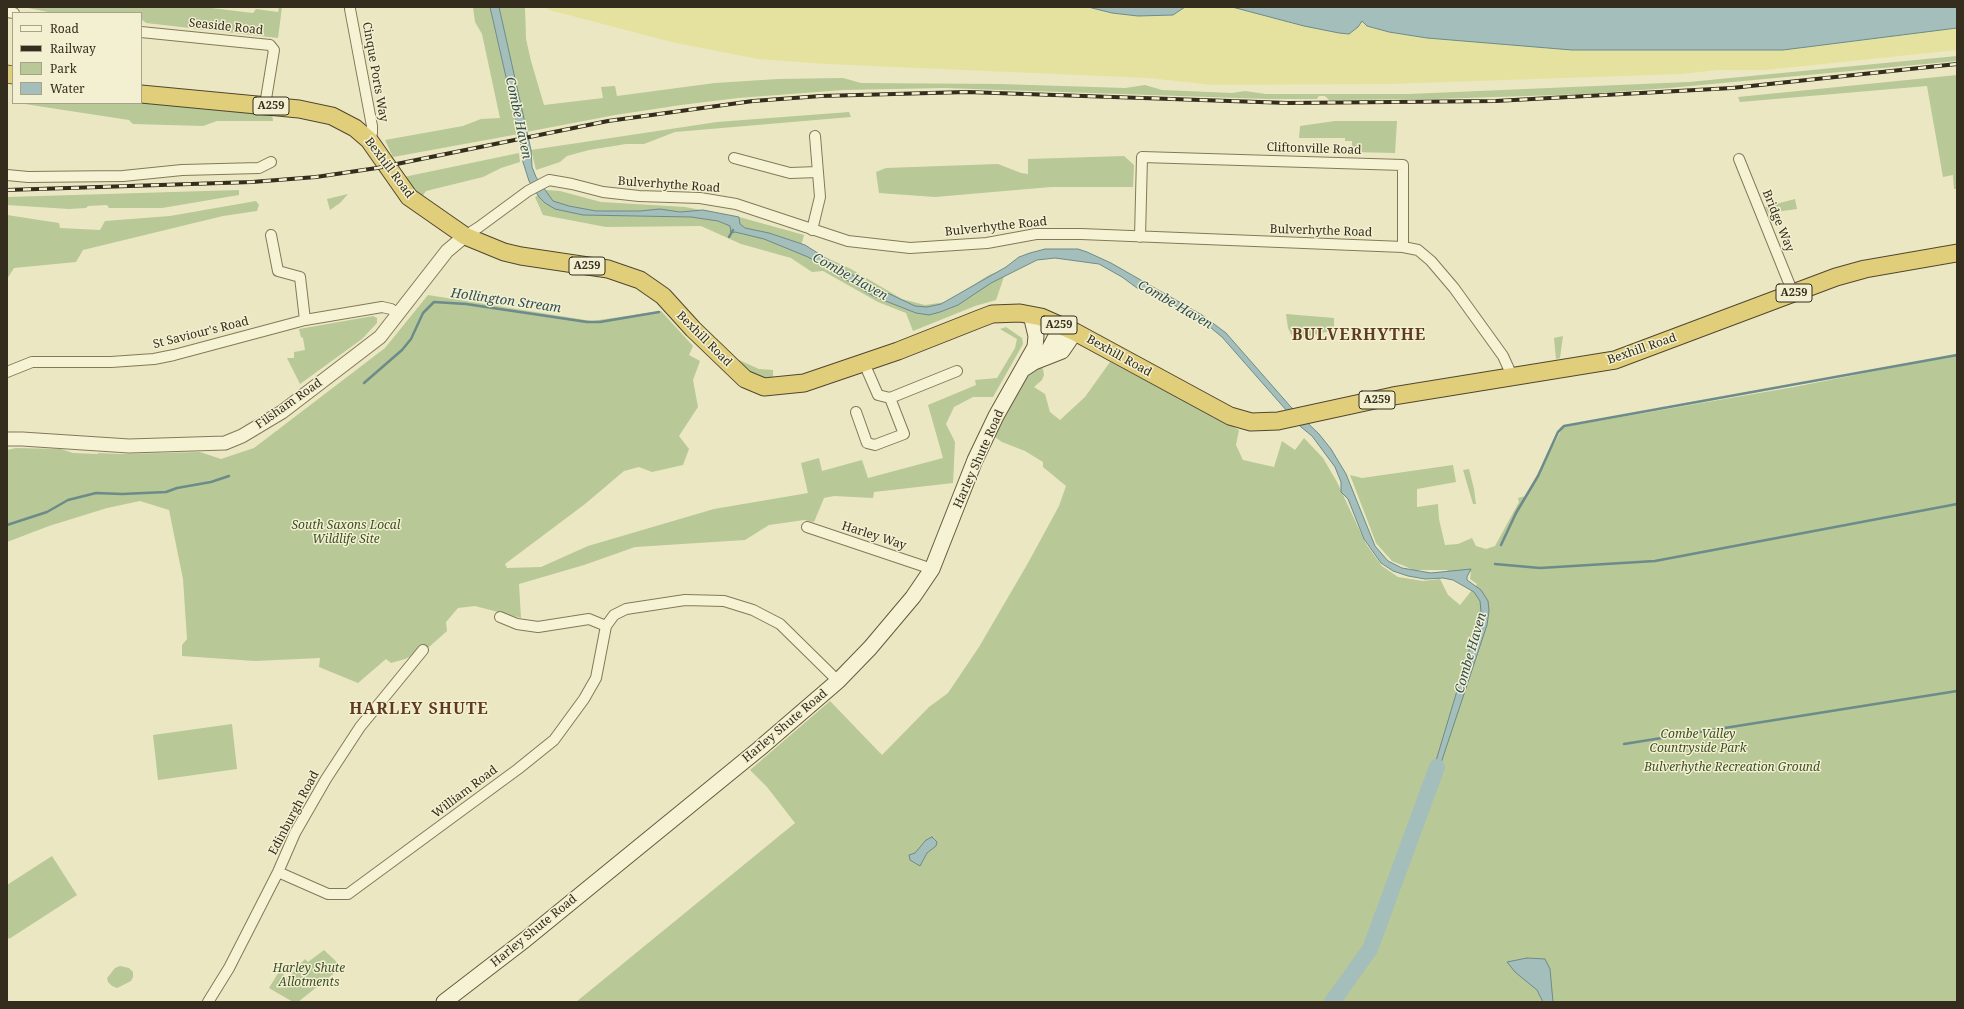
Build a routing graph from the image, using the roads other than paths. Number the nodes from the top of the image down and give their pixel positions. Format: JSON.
{"nodes":[{"id":1,"x":350,"y":9,"type":"dead end"},
{"id":2,"x":142,"y":32,"type":"edge"},
{"id":3,"x":142,"y":94,"type":"edge"},
{"id":4,"x":265,"y":105,"type":"junction"},
{"id":5,"x":815,"y":136,"type":"dead end"},
{"id":6,"x":369,"y":140,"type":"junction"},
{"id":7,"x":734,"y":158,"type":"dead end"},
{"id":8,"x":1739,"y":159,"type":"dead end"},
{"id":9,"x":271,"y":162,"type":"dead end"},
{"id":10,"x":818,"y":172,"type":"junction"},
{"id":11,"x":7,"y":175,"type":"edge"},
{"id":12,"x":812,"y":230,"type":"junction"},
{"id":13,"x":270,"y":235,"type":"dead end"},
{"id":14,"x":465,"y":236,"type":"junction"},
{"id":15,"x":1140,"y":237,"type":"junction"},
{"id":16,"x":1403,"y":247,"type":"junction"},
{"id":17,"x":1957,"y":252,"type":"edge"},
{"id":18,"x":1793,"y":293,"type":"junction"},
{"id":19,"x":399,"y":314,"type":"junction"},
{"id":20,"x":1031,"y":315,"type":"junction"},
{"id":21,"x":305,"y":320,"type":"junction"},
{"id":22,"x":1068,"y":329,"type":"junction"},
{"id":23,"x":864,"y":363,"type":"junction"},
{"id":24,"x":1025,"y":368,"type":"junction"},
{"id":25,"x":957,"y":371,"type":"dead end"},
{"id":26,"x":7,"y":372,"type":"edge"},
{"id":27,"x":1513,"y":378,"type":"junction"},
{"id":28,"x":890,"y":398,"type":"junction"},
{"id":29,"x":856,"y":412,"type":"dead end"},
{"id":30,"x":7,"y":439,"type":"edge"},
{"id":31,"x":807,"y":527,"type":"dead end"},
{"id":32,"x":932,"y":569,"type":"junction"},
{"id":33,"x":500,"y":617,"type":"dead end"},
{"id":34,"x":606,"y":626,"type":"junction"},
{"id":35,"x":423,"y":650,"type":"dead end"},
{"id":36,"x":838,"y":682,"type":"junction"},
{"id":37,"x":278,"y":872,"type":"junction"},
{"id":38,"x":208,"y":1002,"type":"edge"},
{"id":39,"x":444,"y":1002,"type":"edge"}],
"edges":[{"from":1,"to":6,"type":"street","name":"Cinque Ports Way"},
{"from":2,"to":4,"type":"street","name":"Seaside Road"},
{"from":3,"to":4,"type":"highway","name":"Bexhill Road","number":"A259"},
{"from":4,"to":6,"type":"highway","name":"Bexhill Road","number":"A259"},
{"from":5,"to":10,"type":"street"},
{"from":6,"to":14,"type":"highway","name":"Bexhill Road","number":"A259"},
{"from":7,"to":10,"type":"street"},
{"from":8,"to":18,"type":"street","name":"Bridge Way"},
{"from":9,"to":11,"type":"street"},
{"from":10,"to":12,"type":"street"},
{"from":12,"to":14,"type":"street","name":"Bulverhythe Road"},
{"from":12,"to":15,"type":"street","name":"Bulverhythe Road"},
{"from":13,"to":21,"type":"street"},
{"from":14,"to":19,"type":"street","name":"Filsham Road"},
{"from":14,"to":23,"type":"highway","name":"Bexhill Road","number":"A259"},
{"from":15,"to":16,"type":"street","name":"Bulverhythe Road"},
{"from":15,"to":16,"type":"street","name":"Cliftonville Road"},
{"from":16,"to":27,"type":"street","name":"Bulverhythe Road"},
{"from":17,"to":18,"type":"highway","name":"Bexhill Road","number":"A259"},
{"from":18,"to":27,"type":"highway","name":"Bexhill Road","number":"A259"},
{"from":19,"to":21,"type":"street","name":"St Saviour's Road"},
{"from":19,"to":30,"type":"street","name":"Filsham Road"},
{"from":20,"to":22,"type":"highway","name":"Bexhill Road","number":"A259"},
{"from":20,"to":23,"type":"highway","name":"Bexhill Road","number":"A259"},
{"from":20,"to":24,"type":"main road","name":"Harley Shute Road"},
{"from":21,"to":26,"type":"street","name":"St Saviour's Road"},
{"from":22,"to":24,"type":"main road","name":"Harley Shute Road"},
{"from":22,"to":27,"type":"highway","name":"Bexhill Road","number":"A259"},
{"from":23,"to":28,"type":"street"},
{"from":24,"to":32,"type":"main road","name":"Harley Shute Road"},
{"from":25,"to":28,"type":"street"},
{"from":28,"to":29,"type":"street"},
{"from":31,"to":32,"type":"street","name":"Harley Way"},
{"from":32,"to":36,"type":"main road","name":"Harley Shute Road"},
{"from":33,"to":34,"type":"street"},
{"from":34,"to":36,"type":"street"},
{"from":34,"to":37,"type":"street","name":"William Road"},
{"from":35,"to":37,"type":"street","name":"Edinburgh Road"},
{"from":36,"to":39,"type":"main road","name":"Harley Shute Road"},
{"from":37,"to":38,"type":"street","name":"Edinburgh Road"}]}
